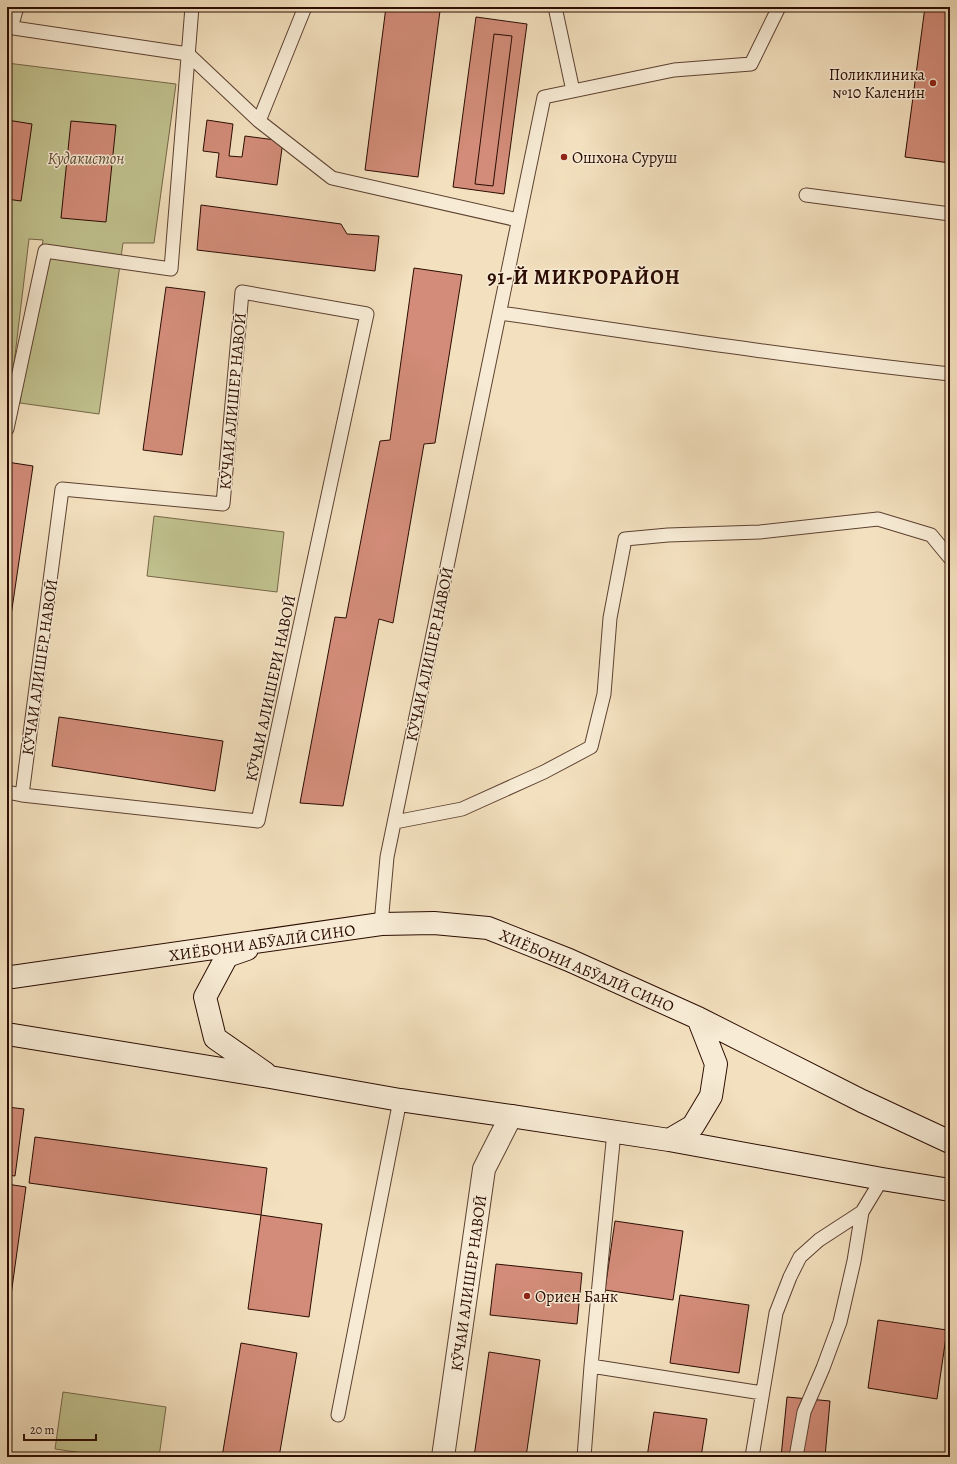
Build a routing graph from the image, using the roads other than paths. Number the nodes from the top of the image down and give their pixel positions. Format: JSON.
{"nodes":[{"id":1,"x":17,"y":7,"type":"edge"},
{"id":2,"x":192,"y":7,"type":"edge"},
{"id":3,"x":305,"y":7,"type":"edge"},
{"id":4,"x":555,"y":7,"type":"edge"},
{"id":5,"x":779,"y":7,"type":"edge"},
{"id":6,"x":9,"y":28,"type":"edge"},
{"id":7,"x":188,"y":54,"type":"junction"},
{"id":8,"x":573,"y":91,"type":"junction"},
{"id":9,"x":260,"y":121,"type":"junction"},
{"id":10,"x":806,"y":195,"type":"dead end"},
{"id":11,"x":950,"y":214,"type":"edge"},
{"id":12,"x":518,"y":220,"type":"junction"},
{"id":13,"x":500,"y":313,"type":"junction"},
{"id":14,"x":367,"y":314,"type":"joint"},
{"id":15,"x":950,"y":374,"type":"edge"},
{"id":16,"x":7,"y":429,"type":"edge"},
{"id":17,"x":950,"y":558,"type":"edge"},
{"id":18,"x":7,"y":792,"type":"edge"},
{"id":19,"x":22,"y":795,"type":"junction"},
{"id":20,"x":395,"y":822,"type":"junction"},
{"id":21,"x":381,"y":924,"type":"junction"},
{"id":22,"x":271,"y":941,"type":"junction"},
{"id":23,"x":7,"y":976,"type":"edge"},
{"id":24,"x":698,"y":1018,"type":"junction"},
{"id":25,"x":7,"y":1034,"type":"edge"},
{"id":26,"x":270,"y":1077,"type":"junction"},
{"id":27,"x":400,"y":1100,"type":"junction"},
{"id":28,"x":511,"y":1116,"type":"junction"},
{"id":29,"x":614,"y":1132,"type":"junction"},
{"id":30,"x":670,"y":1140,"type":"junction"},
{"id":31,"x":950,"y":1142,"type":"edge"},
{"id":32,"x":882,"y":1179,"type":"junction"},
{"id":33,"x":950,"y":1190,"type":"edge"},
{"id":34,"x":862,"y":1212,"type":"junction"},
{"id":35,"x":591,"y":1366,"type":"junction"},
{"id":36,"x":762,"y":1393,"type":"junction"},
{"id":37,"x":338,"y":1415,"type":"dead end"},
{"id":38,"x":443,"y":1457,"type":"edge"},
{"id":39,"x":584,"y":1457,"type":"edge"},
{"id":40,"x":752,"y":1457,"type":"edge"},
{"id":41,"x":796,"y":1457,"type":"edge"}],
"edges":[{"from":1,"to":6,"type":"lane"},
{"from":2,"to":7,"type":"lane"},
{"from":3,"to":9,"type":"lane"},
{"from":4,"to":8,"type":"lane"},
{"from":5,"to":8,"type":"lane","name":"КӮЧАИ АЛИШЕР НАВОӢ"},
{"from":6,"to":7,"type":"lane"},
{"from":7,"to":9,"type":"lane"},
{"from":7,"to":16,"type":"lane"},
{"from":8,"to":12,"type":"lane","name":"КӮЧАИ АЛИШЕР НАВОӢ"},
{"from":9,"to":12,"type":"lane"},
{"from":10,"to":11,"type":"lane"},
{"from":12,"to":13,"type":"lane","name":"КӮЧАИ АЛИШЕР НАВОӢ"},
{"from":13,"to":15,"type":"lane"},
{"from":13,"to":20,"type":"lane","name":"КӮЧАИ АЛИШЕР НАВОӢ"},
{"from":14,"to":19,"type":"lane","name":"КӮЧАИ АЛИШЕРИ НАВОӢ"},
{"from":14,"to":19,"type":"lane","name":"КӮЧАИ АЛИШЕР НАВОӢ"},
{"from":17,"to":20,"type":"lane"},
{"from":18,"to":19,"type":"lane","name":"КӮЧАИ АЛИШЕРИ НАВОӢ"},
{"from":20,"to":21,"type":"lane","name":"КӮЧАИ АЛИШЕР НАВОӢ"},
{"from":21,"to":22,"type":"main road","name":"ХИЁБОНИ АБӮАЛӢ СИНО"},
{"from":21,"to":24,"type":"main road","name":"ХИЁБОНИ АБӮАЛӢ СИНО"},
{"from":22,"to":23,"type":"main road","name":"ХИЁБОНИ АБӮАЛӢ СИНО"},
{"from":22,"to":26,"type":"main road"},
{"from":24,"to":30,"type":"main road"},
{"from":24,"to":31,"type":"main road","name":"ХИЁБОНИ АБӮАЛӢ СИНО"},
{"from":25,"to":26,"type":"main road"},
{"from":26,"to":27,"type":"main road"},
{"from":27,"to":28,"type":"main road"},
{"from":27,"to":37,"type":"lane"},
{"from":28,"to":29,"type":"main road"},
{"from":28,"to":38,"type":"main road","name":"КӮЧАИ АЛИШЕР НАВОӢ"},
{"from":29,"to":30,"type":"main road"},
{"from":29,"to":35,"type":"lane"},
{"from":30,"to":32,"type":"main road"},
{"from":32,"to":33,"type":"main road"},
{"from":32,"to":34,"type":"lane"},
{"from":34,"to":36,"type":"lane"},
{"from":34,"to":41,"type":"lane"},
{"from":35,"to":36,"type":"lane"},
{"from":35,"to":39,"type":"lane"},
{"from":36,"to":40,"type":"lane"}]}
